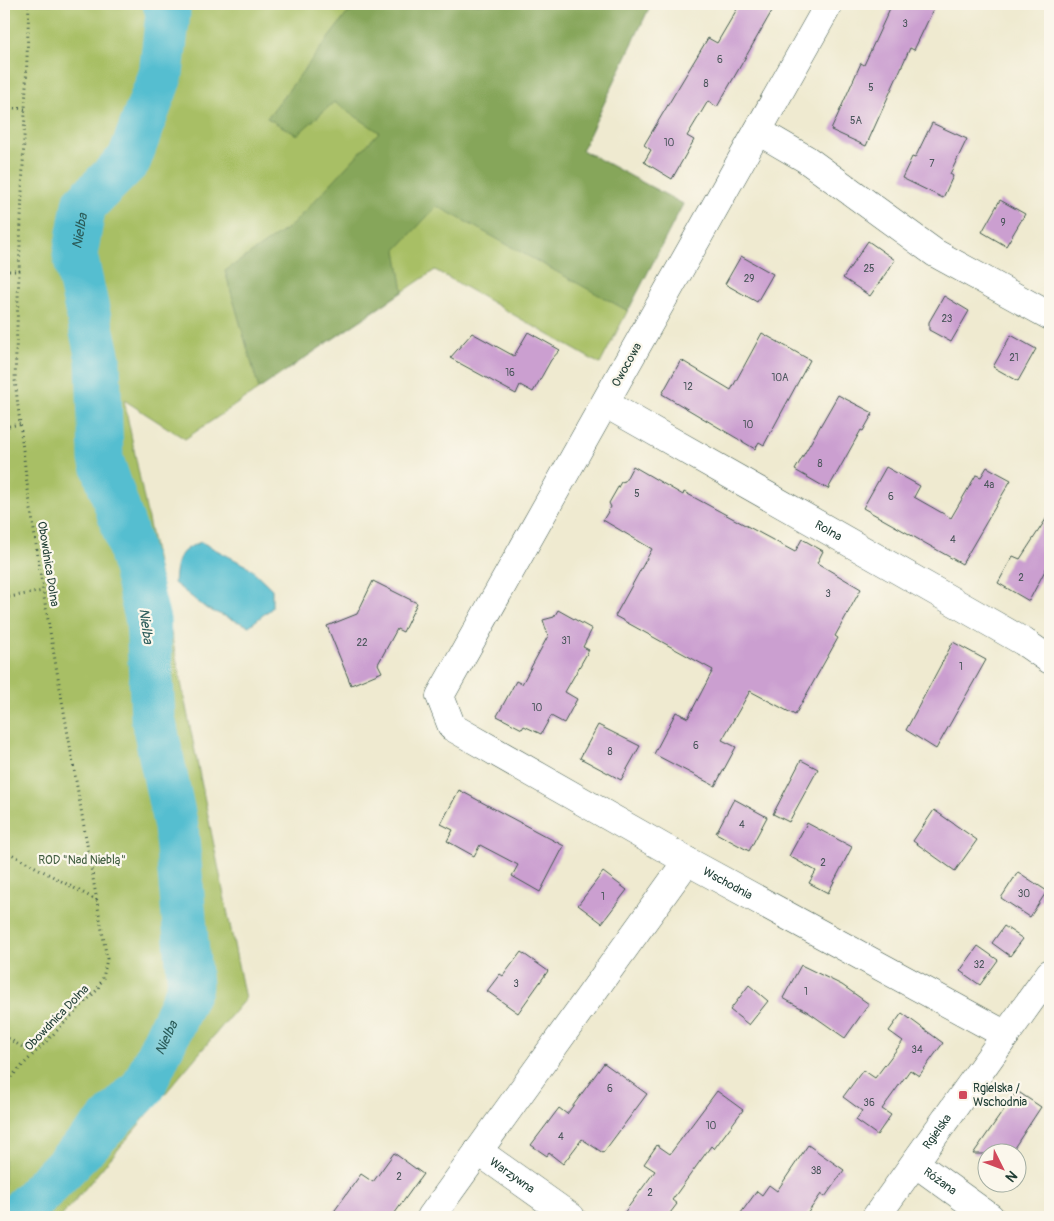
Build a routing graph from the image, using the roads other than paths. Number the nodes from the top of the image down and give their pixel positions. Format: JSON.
{"nodes":[{"id":1,"x":829,"y":4,"type":"edge"},
{"id":2,"x":758,"y":131,"type":"junction"},
{"id":3,"x":1050,"y":316,"type":"edge"},
{"id":4,"x":606,"y":404,"type":"junction"},
{"id":5,"x":1050,"y":660,"type":"edge"},
{"id":6,"x":452,"y":727,"type":"joint"},
{"id":7,"x":688,"y":860,"type":"junction"},
{"id":8,"x":1050,"y":973,"type":"edge"},
{"id":9,"x":1006,"y":1035,"type":"junction"},
{"id":10,"x":478,"y":1151,"type":"junction"},
{"id":11,"x":914,"y":1163,"type":"junction"},
{"id":12,"x":430,"y":1217,"type":"edge"},
{"id":13,"x":571,"y":1217,"type":"edge"},
{"id":14,"x":876,"y":1217,"type":"edge"},
{"id":15,"x":990,"y":1217,"type":"edge"}],
"edges":[{"from":1,"to":2,"type":"street","name":"Owocowa"},
{"from":2,"to":3,"type":"street"},
{"from":2,"to":4,"type":"street","name":"Owocowa"},
{"from":4,"to":5,"type":"street","name":"Rolna"},
{"from":4,"to":6,"type":"street","name":"Owocowa"},
{"from":6,"to":7,"type":"street","name":"Wschodnia"},
{"from":7,"to":9,"type":"street","name":"Wschodnia"},
{"from":7,"to":10,"type":"street"},
{"from":8,"to":9,"type":"street","name":"Rgielska"},
{"from":9,"to":11,"type":"street","name":"Rgielska"},
{"from":10,"to":12,"type":"street"},
{"from":10,"to":13,"type":"street","name":"Warzywna"},
{"from":11,"to":14,"type":"street","name":"Rgielska"},
{"from":11,"to":15,"type":"street","name":"Różana"}]}
